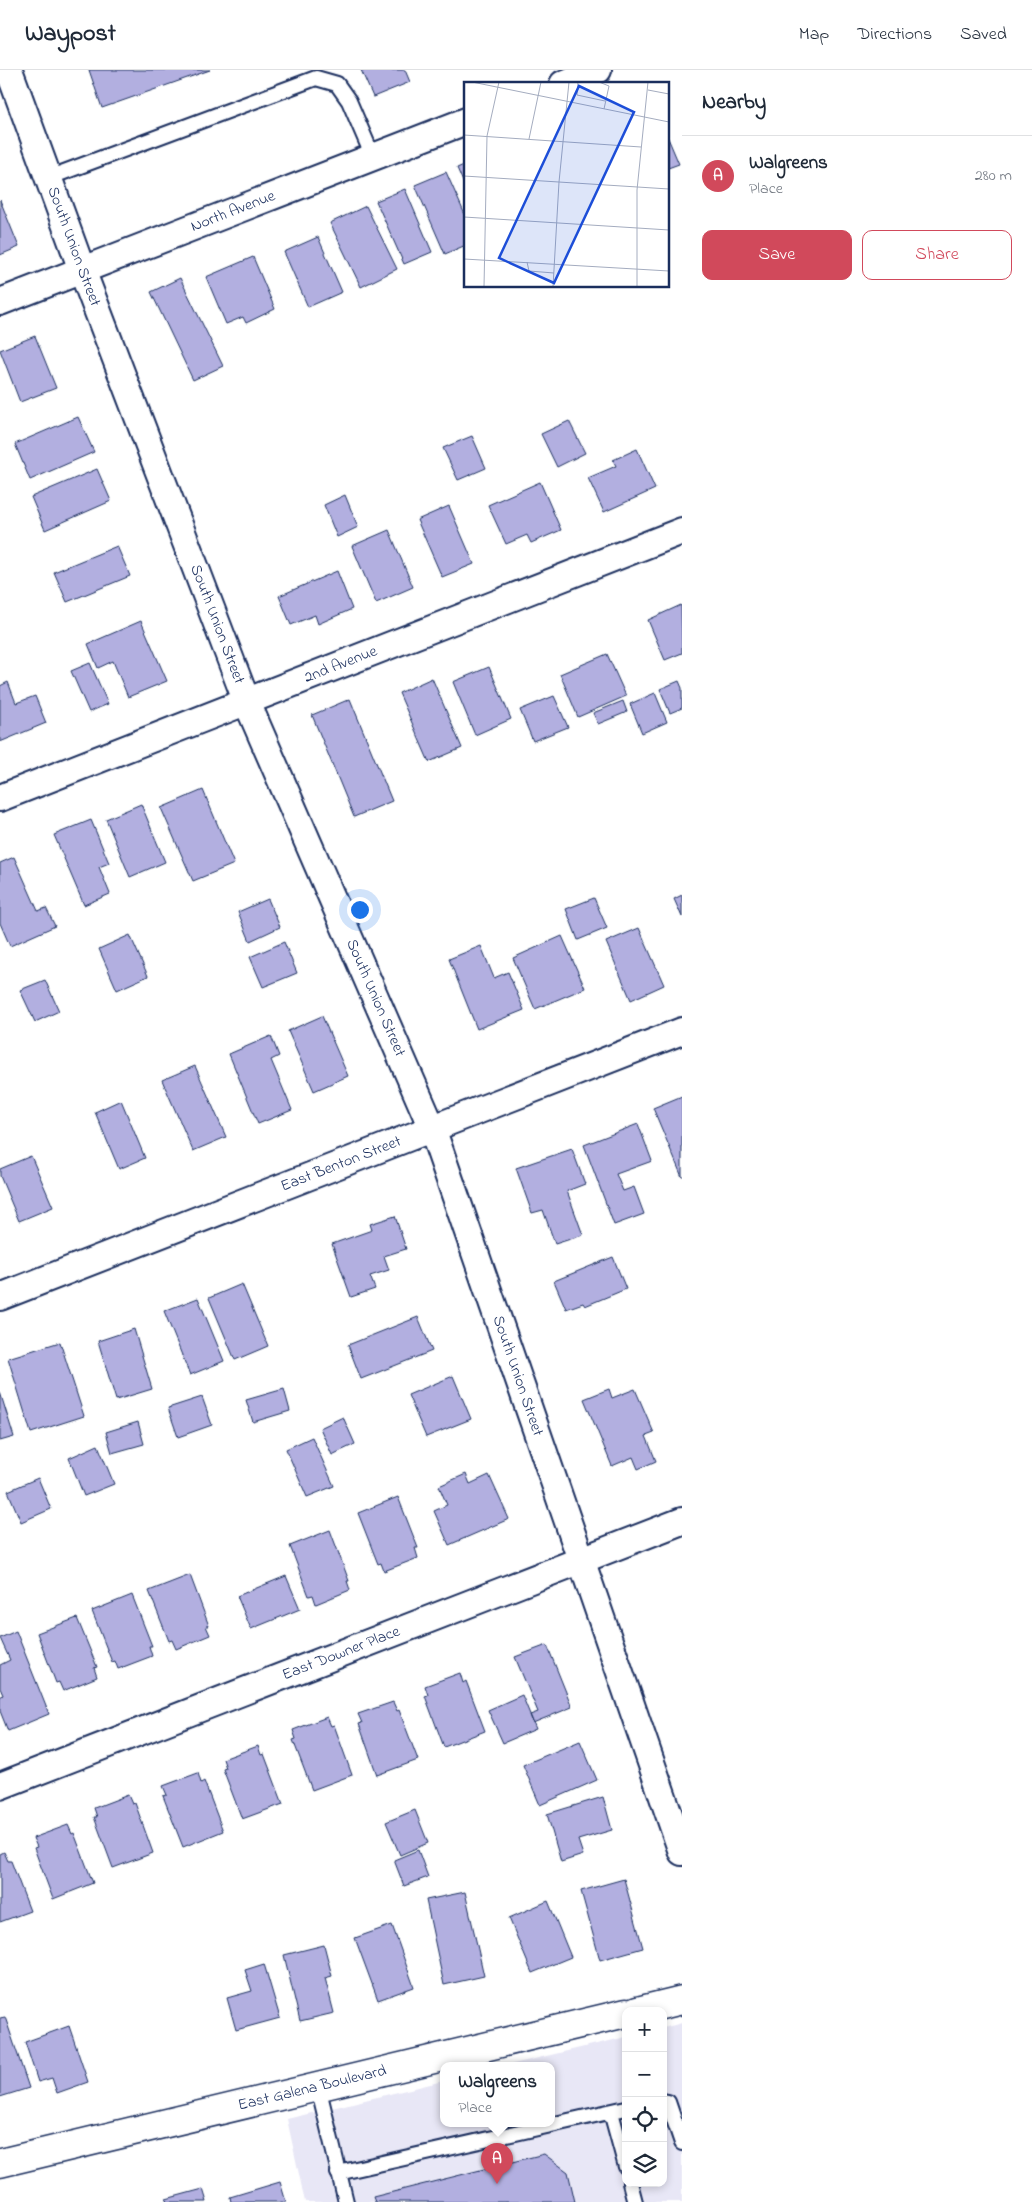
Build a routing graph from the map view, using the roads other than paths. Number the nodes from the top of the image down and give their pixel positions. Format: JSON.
{"nodes":[{"id":1,"x":9,"y":70,"type":"edge"},
{"id":2,"x":598,"y":70,"type":"edge"},
{"id":3,"x":568,"y":82,"type":"edge"},
{"id":4,"x":464,"y":122,"type":"edge"},
{"id":5,"x":373,"y":158,"type":"junction"},
{"id":6,"x":48,"y":178,"type":"junction"},
{"id":7,"x":82,"y":270,"type":"junction"},
{"id":8,"x":0,"y":302,"type":"edge"},
{"id":9,"x":682,"y":531,"type":"edge"},
{"id":10,"x":246,"y":700,"type":"junction"},
{"id":11,"x":0,"y":798,"type":"edge"},
{"id":12,"x":682,"y":1031,"type":"edge"},
{"id":13,"x":432,"y":1128,"type":"junction"},
{"id":14,"x":0,"y":1297,"type":"edge"},
{"id":15,"x":682,"y":1520,"type":"edge"},
{"id":16,"x":581,"y":1559,"type":"junction"},
{"id":17,"x":0,"y":1786,"type":"edge"},
{"id":18,"x":682,"y":1852,"type":"edge"},
{"id":19,"x":682,"y":2000,"type":"edge"},
{"id":20,"x":653,"y":2007,"type":"edge"},
{"id":21,"x":622,"y":2014,"type":"edge"},
{"id":22,"x":318,"y":2086,"type":"junction"},
{"id":23,"x":667,"y":2102,"type":"edge"},
{"id":24,"x":622,"y":2109,"type":"edge"},
{"id":25,"x":612,"y":2112,"type":"junction"},
{"id":26,"x":555,"y":2125,"type":"edge"},
{"id":27,"x":545,"y":2127,"type":"edge"},
{"id":28,"x":682,"y":2143,"type":"edge"},
{"id":29,"x":622,"y":2151,"type":"edge"},
{"id":30,"x":0,"y":2163,"type":"edge"},
{"id":31,"x":338,"y":2173,"type":"junction"},
{"id":32,"x":631,"y":2187,"type":"edge"},
{"id":33,"x":346,"y":2202,"type":"edge"},
{"id":34,"x":635,"y":2202,"type":"edge"}],
"edges":[{"from":1,"to":6,"type":"street","name":"South Union Street"},
{"from":2,"to":3,"type":"street"},
{"from":4,"to":5,"type":"street","name":"North Avenue"},
{"from":5,"to":6,"type":"lane"},
{"from":5,"to":7,"type":"street","name":"North Avenue"},
{"from":6,"to":7,"type":"street","name":"South Union Street"},
{"from":7,"to":8,"type":"street","name":"North Avenue"},
{"from":7,"to":10,"type":"street","name":"South Union Street"},
{"from":9,"to":10,"type":"street","name":"2nd Avenue"},
{"from":10,"to":11,"type":"street","name":"2nd Avenue"},
{"from":10,"to":13,"type":"street","name":"South Union Street"},
{"from":12,"to":13,"type":"street","name":"East Benton Street"},
{"from":13,"to":14,"type":"street","name":"East Benton Street"},
{"from":13,"to":16,"type":"street","name":"South Union Street"},
{"from":15,"to":16,"type":"street","name":"East Downer Place"},
{"from":16,"to":17,"type":"street","name":"East Downer Place"},
{"from":16,"to":18,"type":"street","name":"South Union Street"},
{"from":19,"to":20,"type":"main road"},
{"from":21,"to":22,"type":"main road","name":"East Galena Boulevard"},
{"from":22,"to":30,"type":"main road","name":"East Galena Boulevard"},
{"from":22,"to":31,"type":"lane"},
{"from":23,"to":28,"type":"lane"},
{"from":24,"to":25,"type":"lane"},
{"from":25,"to":26,"type":"lane"},
{"from":25,"to":29,"type":"lane"},
{"from":27,"to":31,"type":"lane"},
{"from":31,"to":33,"type":"lane"},
{"from":32,"to":34,"type":"lane"}]}
